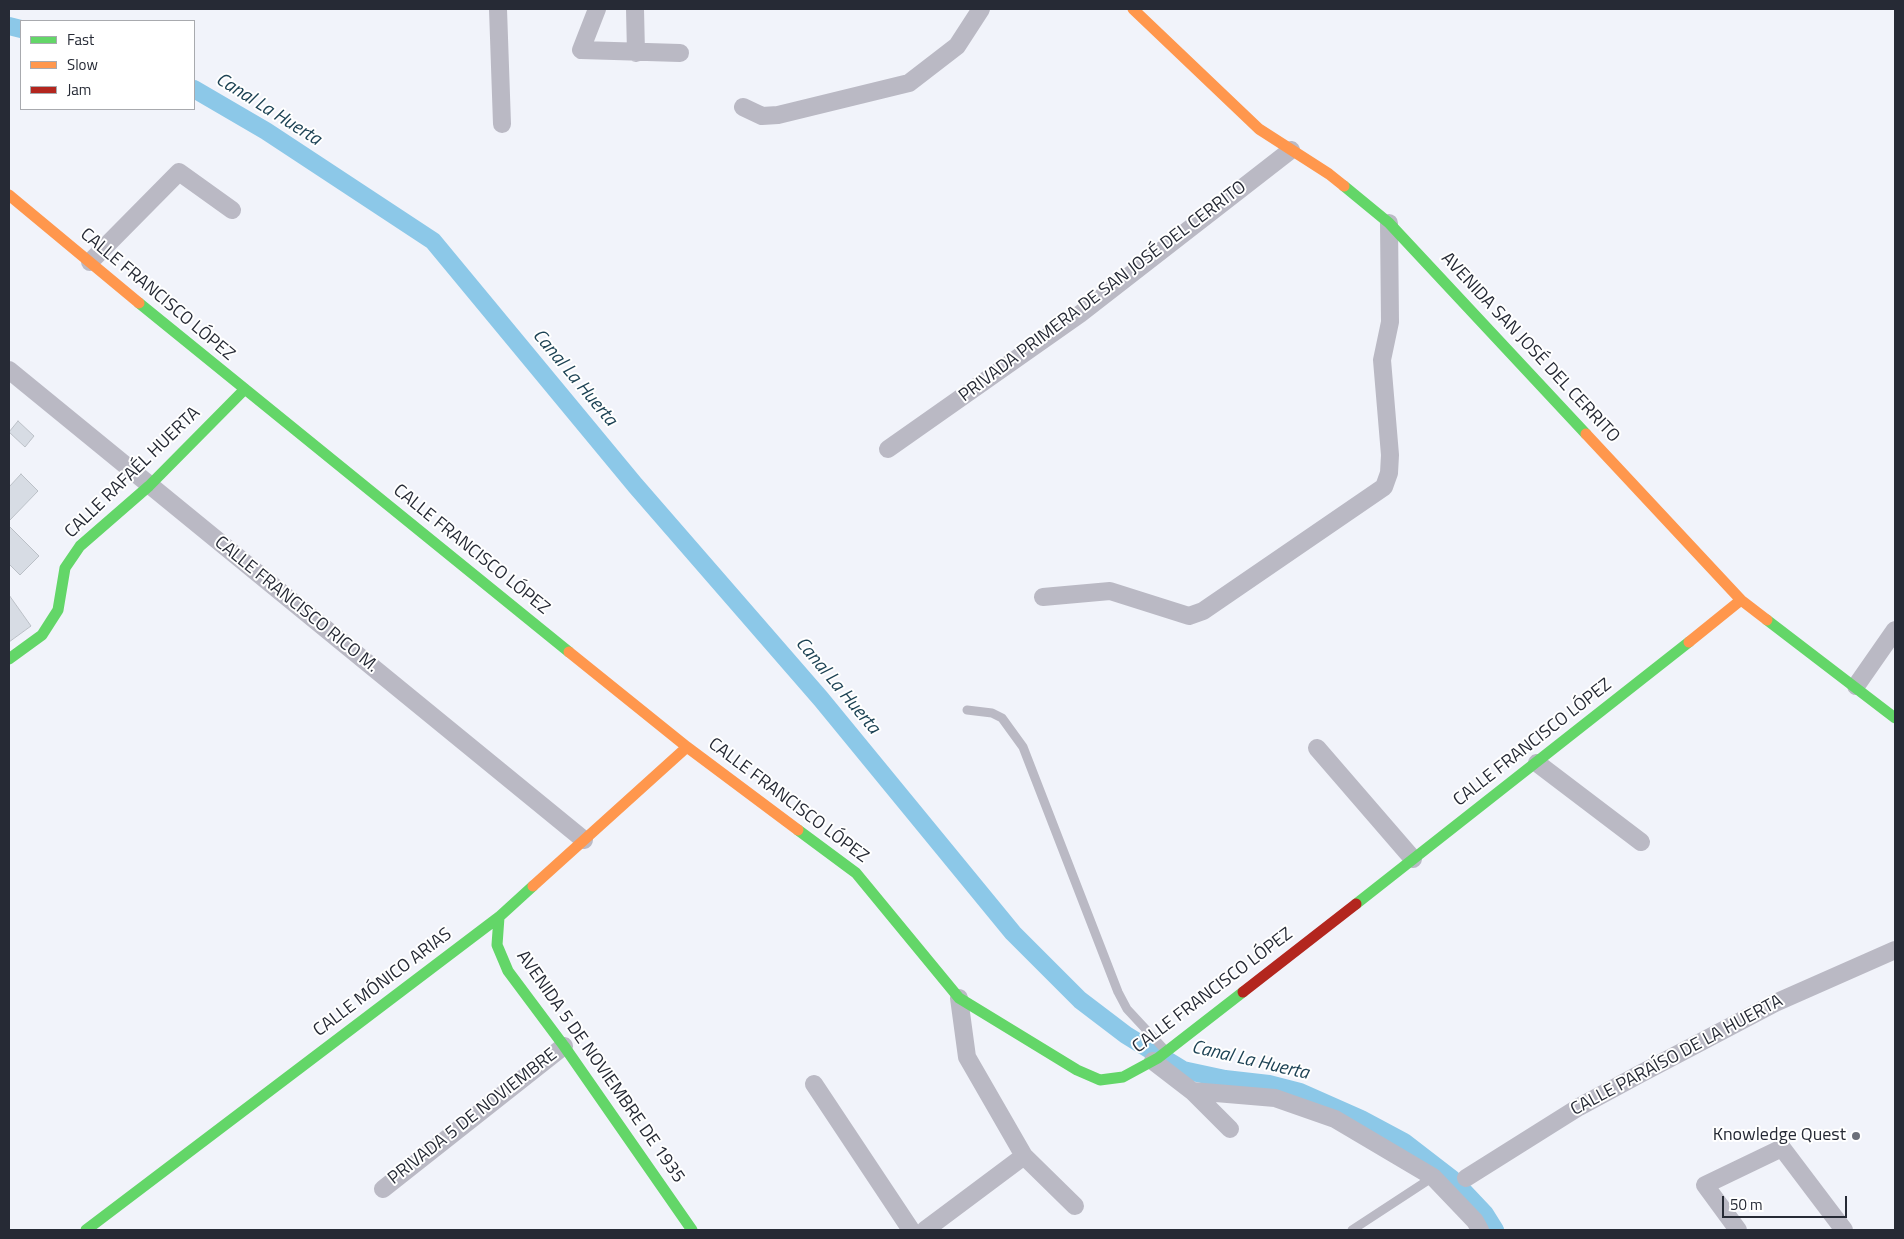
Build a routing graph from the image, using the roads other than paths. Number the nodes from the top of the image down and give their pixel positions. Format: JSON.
{"nodes":[{"id":1,"x":498,"y":9,"type":"edge"},
{"id":2,"x":597,"y":9,"type":"edge"},
{"id":3,"x":635,"y":9,"type":"edge"},
{"id":4,"x":981,"y":9,"type":"edge"},
{"id":5,"x":1133,"y":9,"type":"edge"},
{"id":6,"x":636,"y":53,"type":"junction"},
{"id":7,"x":680,"y":53,"type":"dead end"},
{"id":8,"x":743,"y":107,"type":"dead end"},
{"id":9,"x":502,"y":124,"type":"dead end"},
{"id":10,"x":1291,"y":150,"type":"junction"},
{"id":11,"x":9,"y":195,"type":"edge"},
{"id":12,"x":232,"y":210,"type":"dead end"},
{"id":13,"x":1388,"y":223,"type":"junction"},
{"id":14,"x":90,"y":262,"type":"junction"},
{"id":15,"x":9,"y":370,"type":"edge"},
{"id":16,"x":244,"y":390,"type":"junction"},
{"id":17,"x":888,"y":449,"type":"dead end"},
{"id":18,"x":149,"y":486,"type":"junction"},
{"id":19,"x":1043,"y":597,"type":"dead end"},
{"id":20,"x":1741,"y":600,"type":"junction"},
{"id":21,"x":1895,"y":630,"type":"edge"},
{"id":22,"x":9,"y":659,"type":"edge"},
{"id":23,"x":1856,"y":686,"type":"junction"},
{"id":24,"x":967,"y":710,"type":"dead end"},
{"id":25,"x":1895,"y":718,"type":"edge"},
{"id":26,"x":687,"y":747,"type":"junction"},
{"id":27,"x":1317,"y":748,"type":"dead end"},
{"id":28,"x":1537,"y":763,"type":"junction"},
{"id":29,"x":584,"y":840,"type":"junction"},
{"id":30,"x":1641,"y":842,"type":"dead end"},
{"id":31,"x":1413,"y":859,"type":"junction"},
{"id":32,"x":500,"y":917,"type":"junction"},
{"id":33,"x":1895,"y":950,"type":"edge"},
{"id":34,"x":959,"y":998,"type":"junction"},
{"id":35,"x":564,"y":1046,"type":"junction"},
{"id":36,"x":1160,"y":1056,"type":"junction"},
{"id":37,"x":814,"y":1084,"type":"dead end"},
{"id":38,"x":1192,"y":1091,"type":"junction"},
{"id":39,"x":1230,"y":1129,"type":"dead end"},
{"id":40,"x":1024,"y":1156,"type":"junction"},
{"id":41,"x":1434,"y":1177,"type":"junction"},
{"id":42,"x":1466,"y":1178,"type":"dead end"},
{"id":43,"x":383,"y":1189,"type":"dead end"},
{"id":44,"x":1075,"y":1206,"type":"dead end"},
{"id":45,"x":86,"y":1230,"type":"edge"},
{"id":46,"x":692,"y":1230,"type":"edge"},
{"id":47,"x":912,"y":1230,"type":"edge"},
{"id":48,"x":924,"y":1230,"type":"edge"},
{"id":49,"x":1352,"y":1230,"type":"edge"},
{"id":50,"x":1480,"y":1230,"type":"edge"},
{"id":51,"x":1738,"y":1230,"type":"edge"},
{"id":52,"x":1844,"y":1230,"type":"edge"}],
"edges":[{"from":1,"to":9,"type":"street"},
{"from":2,"to":6,"type":"street"},
{"from":3,"to":6,"type":"street"},
{"from":4,"to":8,"type":"street"},
{"from":5,"to":10,"type":"street","name":"AVENIDA SAN JOSÉ DEL CERRITO"},
{"from":6,"to":7,"type":"street"},
{"from":10,"to":13,"type":"street","name":"AVENIDA SAN JOSÉ DEL CERRITO"},
{"from":10,"to":17,"type":"street","name":"PRIVADA PRIMERA DE SAN JOSÉ DEL CERRITO"},
{"from":11,"to":14,"type":"street","name":"CALLE FRANCISCO LÓPEZ"},
{"from":12,"to":14,"type":"street"},
{"from":13,"to":19,"type":"street"},
{"from":13,"to":20,"type":"street","name":"AVENIDA SAN JOSÉ DEL CERRITO"},
{"from":14,"to":16,"type":"street","name":"CALLE FRANCISCO LÓPEZ"},
{"from":15,"to":18,"type":"street","name":"CALLE FRANCISCO RICO M."},
{"from":16,"to":18,"type":"street","name":"CALLE RAFAÉL HUERTA"},
{"from":16,"to":26,"type":"street","name":"CALLE FRANCISCO LÓPEZ"},
{"from":18,"to":22,"type":"street","name":"CALLE RAFAÉL HUERTA"},
{"from":18,"to":29,"type":"street","name":"CALLE FRANCISCO RICO M."},
{"from":20,"to":23,"type":"street","name":"AVENIDA SAN JOSÉ DEL CERRITO"},
{"from":20,"to":28,"type":"street","name":"CALLE FRANCISCO LÓPEZ"},
{"from":21,"to":23,"type":"street"},
{"from":23,"to":25,"type":"street","name":"AVENIDA SAN JOSÉ DEL CERRITO"},
{"from":24,"to":36,"type":"lane"},
{"from":26,"to":29,"type":"street","name":"CALLE MÓNICO ARIAS"},
{"from":26,"to":34,"type":"street","name":"CALLE FRANCISCO LÓPEZ"},
{"from":27,"to":31,"type":"street"},
{"from":28,"to":30,"type":"street"},
{"from":28,"to":31,"type":"street","name":"CALLE FRANCISCO LÓPEZ"},
{"from":29,"to":32,"type":"street","name":"CALLE MÓNICO ARIAS"},
{"from":31,"to":36,"type":"street","name":"CALLE FRANCISCO LÓPEZ"},
{"from":32,"to":35,"type":"street","name":"AVENIDA 5 DE NOVIEMBRE DE 1935"},
{"from":32,"to":45,"type":"street","name":"CALLE MÓNICO ARIAS"},
{"from":33,"to":42,"type":"street","name":"CALLE PARAÍSO DE LA HUERTA"},
{"from":34,"to":36,"type":"street","name":"CALLE FRANCISCO LÓPEZ"},
{"from":34,"to":40,"type":"street"},
{"from":35,"to":43,"type":"street","name":"PRIVADA 5 DE NOVIEMBRE"},
{"from":35,"to":46,"type":"street","name":"AVENIDA 5 DE NOVIEMBRE DE 1935"},
{"from":36,"to":38,"type":"street"},
{"from":37,"to":47,"type":"street"},
{"from":38,"to":39,"type":"street"},
{"from":38,"to":41,"type":"street"},
{"from":40,"to":44,"type":"street"},
{"from":40,"to":48,"type":"street"},
{"from":41,"to":49,"type":"lane"},
{"from":41,"to":50,"type":"street"},
{"from":51,"to":52,"type":"street"}]}
